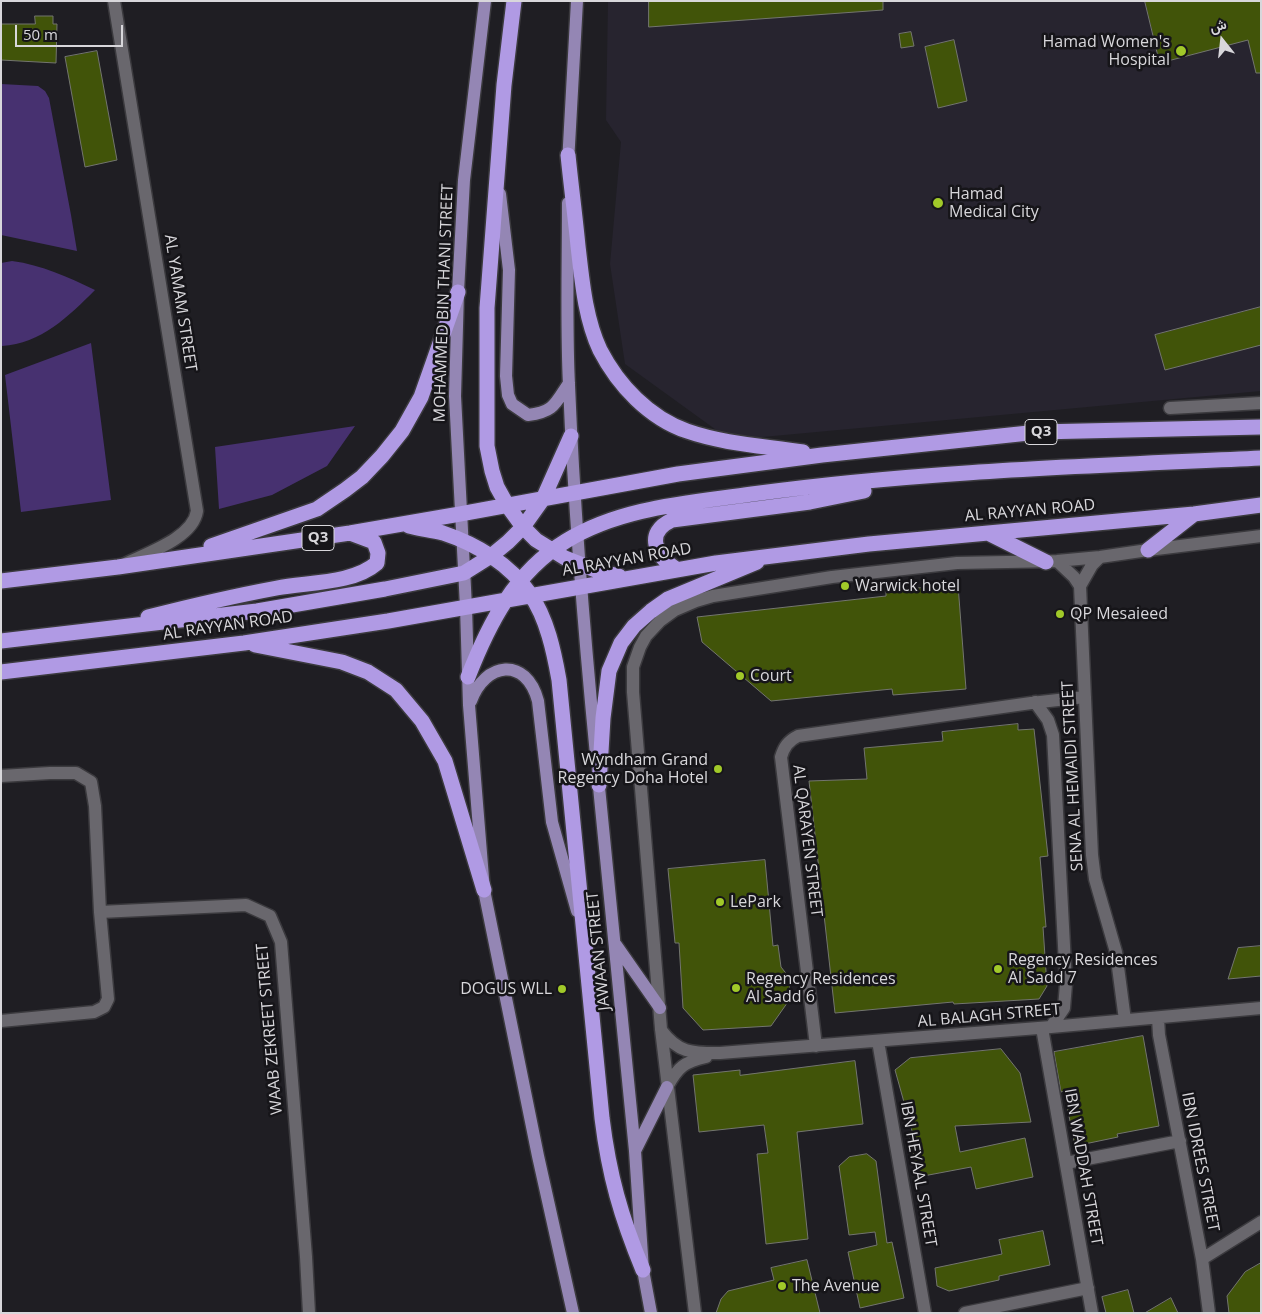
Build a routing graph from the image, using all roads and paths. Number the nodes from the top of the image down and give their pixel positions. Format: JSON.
{"nodes":[{"id":1,"x":114,"y":1,"type":"edge"},
{"id":2,"x":484,"y":1,"type":"edge"},
{"id":3,"x":514,"y":1,"type":"edge"},
{"id":4,"x":577,"y":1,"type":"edge"},
{"id":5,"x":568,"y":155,"type":"junction"},
{"id":6,"x":498,"y":172,"type":"junction"},
{"id":7,"x":458,"y":292,"type":"junction"},
{"id":8,"x":568,"y":383,"type":"junction"},
{"id":9,"x":1261,"y":403,"type":"edge"},
{"id":10,"x":1170,"y":408,"type":"dead end"},
{"id":11,"x":1261,"y":416,"type":"edge"},
{"id":12,"x":1261,"y":427,"type":"edge"},
{"id":13,"x":1213,"y":428,"type":"junction"},
{"id":14,"x":571,"y":436,"type":"junction"},
{"id":15,"x":822,"y":454,"type":"junction"},
{"id":16,"x":1261,"y":458,"type":"edge"},
{"id":17,"x":939,"y":475,"type":"junction"},
{"id":18,"x":575,"y":494,"type":"junction"},
{"id":19,"x":543,"y":499,"type":"junction"},
{"id":20,"x":507,"y":505,"type":"junction"},
{"id":21,"x":1261,"y":505,"type":"edge"},
{"id":22,"x":460,"y":514,"type":"junction"},
{"id":23,"x":1194,"y":514,"type":"junction"},
{"id":24,"x":403,"y":524,"type":"junction"},
{"id":25,"x":523,"y":527,"type":"junction"},
{"id":26,"x":350,"y":533,"type":"junction"},
{"id":27,"x":986,"y":533,"type":"junction"},
{"id":28,"x":578,"y":534,"type":"junction"},
{"id":29,"x":1261,"y":536,"type":"edge"},
{"id":30,"x":462,"y":540,"type":"junction"},
{"id":31,"x":1148,"y":550,"type":"junction"},
{"id":32,"x":552,"y":551,"type":"junction"},
{"id":33,"x":775,"y":555,"type":"junction"},
{"id":34,"x":491,"y":556,"type":"junction"},
{"id":35,"x":1100,"y":557,"type":"junction"},
{"id":36,"x":175,"y":559,"type":"junction"},
{"id":37,"x":1052,"y":561,"type":"junction"},
{"id":38,"x":580,"y":564,"type":"junction"},
{"id":39,"x":118,"y":567,"type":"junction"},
{"id":40,"x":676,"y":569,"type":"junction"},
{"id":41,"x":464,"y":572,"type":"junction"},
{"id":42,"x":628,"y":577,"type":"junction"},
{"id":43,"x":520,"y":580,"type":"junction"},
{"id":44,"x":1,"y":581,"type":"edge"},
{"id":45,"x":581,"y":586,"type":"junction"},
{"id":46,"x":1080,"y":586,"type":"junction"},
{"id":47,"x":531,"y":594,"type":"junction"},
{"id":48,"x":505,"y":600,"type":"junction"},
{"id":49,"x":466,"y":607,"type":"junction"},
{"id":50,"x":89,"y":632,"type":"junction"},
{"id":51,"x":1,"y":641,"type":"edge"},
{"id":52,"x":244,"y":643,"type":"junction"},
{"id":53,"x":1,"y":672,"type":"edge"},
{"id":54,"x":468,"y":677,"type":"junction"},
{"id":55,"x":1085,"y":697,"type":"junction"},
{"id":56,"x":1035,"y":702,"type":"junction"},
{"id":57,"x":469,"y":705,"type":"junction"},
{"id":58,"x":1,"y":776,"type":"edge"},
{"id":59,"x":599,"y":786,"type":"junction"},
{"id":60,"x":484,"y":890,"type":"junction"},
{"id":61,"x":100,"y":912,"type":"junction"},
{"id":62,"x":584,"y":936,"type":"junction"},
{"id":63,"x":616,"y":944,"type":"junction"},
{"id":64,"x":660,"y":1008,"type":"junction"},
{"id":65,"x":1261,"y":1008,"type":"edge"},
{"id":66,"x":1158,"y":1018,"type":"junction"},
{"id":67,"x":1125,"y":1020,"type":"junction"},
{"id":68,"x":1,"y":1021,"type":"edge"},
{"id":69,"x":1046,"y":1028,"type":"junction"},
{"id":70,"x":661,"y":1029,"type":"junction"},
{"id":71,"x":878,"y":1041,"type":"junction"},
{"id":72,"x":816,"y":1046,"type":"junction"},
{"id":73,"x":720,"y":1053,"type":"junction"},
{"id":74,"x":667,"y":1087,"type":"junction"},
{"id":75,"x":1180,"y":1141,"type":"junction"},
{"id":76,"x":635,"y":1151,"type":"junction"},
{"id":77,"x":1066,"y":1163,"type":"junction"},
{"id":78,"x":1261,"y":1222,"type":"edge"},
{"id":79,"x":1202,"y":1259,"type":"junction"},
{"id":80,"x":643,"y":1270,"type":"junction"},
{"id":81,"x":1088,"y":1288,"type":"junction"},
{"id":82,"x":309,"y":1313,"type":"edge"},
{"id":83,"x":573,"y":1313,"type":"edge"},
{"id":84,"x":651,"y":1313,"type":"edge"},
{"id":85,"x":695,"y":1313,"type":"edge"},
{"id":86,"x":925,"y":1313,"type":"edge"},
{"id":87,"x":965,"y":1313,"type":"edge"},
{"id":88,"x":1092,"y":1313,"type":"edge"},
{"id":89,"x":1209,"y":1313,"type":"edge"}],
"edges":[{"from":1,"to":39,"type":"street","name":"AL YAMAM STREET"},
{"from":2,"to":7,"type":"main road","name":"MOHAMMED BIN THANI STREET"},
{"from":3,"to":6,"type":"highway"},
{"from":4,"to":5,"type":"main road"},
{"from":5,"to":8,"type":"main road"},
{"from":5,"to":15,"type":"highway"},
{"from":6,"to":8,"type":"main road"},
{"from":6,"to":20,"type":"highway"},
{"from":7,"to":22,"type":"main road","name":"MOHAMMED BIN THANI STREET"},
{"from":7,"to":36,"type":"highway"},
{"from":8,"to":14,"type":"main road"},
{"from":9,"to":10,"type":"street"},
{"from":11,"to":13,"type":"highway"},
{"from":12,"to":13,"type":"highway","number":"Q3"},
{"from":13,"to":15,"type":"highway","number":"Q3"},
{"from":14,"to":18,"type":"main road"},
{"from":14,"to":19,"type":"highway"},
{"from":15,"to":18,"type":"highway","number":"Q3"},
{"from":16,"to":17,"type":"highway"},
{"from":17,"to":28,"type":"highway"},
{"from":17,"to":40,"type":"highway"},
{"from":18,"to":19,"type":"highway","number":"Q3"},
{"from":18,"to":28,"type":"main road"},
{"from":19,"to":20,"type":"highway","number":"Q3"},
{"from":19,"to":25,"type":"highway"},
{"from":20,"to":22,"type":"highway","number":"Q3"},
{"from":20,"to":25,"type":"highway"},
{"from":21,"to":23,"type":"highway","name":"AL RAYYAN ROAD"},
{"from":22,"to":24,"type":"highway","number":"Q3"},
{"from":22,"to":30,"type":"main road","name":"MOHAMMED BIN THANI STREET"},
{"from":23,"to":27,"type":"highway","name":"AL RAYYAN ROAD"},
{"from":23,"to":31,"type":"highway"},
{"from":24,"to":26,"type":"highway","number":"Q3"},
{"from":24,"to":30,"type":"highway"},
{"from":25,"to":32,"type":"highway"},
{"from":25,"to":34,"type":"highway"},
{"from":26,"to":36,"type":"highway","number":"Q3"},
{"from":26,"to":50,"type":"highway"},
{"from":27,"to":33,"type":"highway","name":"AL RAYYAN ROAD"},
{"from":27,"to":37,"type":"highway"},
{"from":28,"to":32,"type":"highway"},
{"from":28,"to":38,"type":"main road"},
{"from":29,"to":31,"type":"street"},
{"from":30,"to":34,"type":"highway"},
{"from":30,"to":41,"type":"main road","name":"MOHAMMED BIN THANI STREET"},
{"from":31,"to":35,"type":"street"},
{"from":32,"to":38,"type":"highway"},
{"from":32,"to":43,"type":"highway"},
{"from":33,"to":40,"type":"highway","name":"AL RAYYAN ROAD"},
{"from":33,"to":59,"type":"highway"},
{"from":34,"to":41,"type":"highway"},
{"from":34,"to":43,"type":"highway"},
{"from":35,"to":37,"type":"street"},
{"from":35,"to":46,"type":"street"},
{"from":36,"to":39,"type":"highway","number":"Q3"},
{"from":37,"to":46,"type":"street"},
{"from":37,"to":64,"type":"street"},
{"from":38,"to":42,"type":"highway"},
{"from":38,"to":45,"type":"main road"},
{"from":39,"to":44,"type":"highway","number":"Q3"},
{"from":40,"to":42,"type":"highway","name":"AL RAYYAN ROAD"},
{"from":41,"to":49,"type":"main road","name":"MOHAMMED BIN THANI STREET"},
{"from":41,"to":50,"type":"highway"},
{"from":42,"to":45,"type":"highway","name":"AL RAYYAN ROAD"},
{"from":43,"to":47,"type":"highway"},
{"from":43,"to":48,"type":"highway"},
{"from":45,"to":47,"type":"highway","name":"AL RAYYAN ROAD"},
{"from":45,"to":59,"type":"main road","name":"JAWAAN STREET"},
{"from":46,"to":55,"type":"street","name":"SENA AL HEMAIDI STREET"},
{"from":47,"to":48,"type":"highway","name":"AL RAYYAN ROAD"},
{"from":47,"to":62,"type":"highway"},
{"from":48,"to":49,"type":"highway","name":"AL RAYYAN ROAD"},
{"from":48,"to":54,"type":"highway"},
{"from":49,"to":52,"type":"highway","name":"AL RAYYAN ROAD"},
{"from":49,"to":54,"type":"main road"},
{"from":50,"to":51,"type":"highway"},
{"from":52,"to":53,"type":"highway","name":"AL RAYYAN ROAD"},
{"from":52,"to":60,"type":"highway"},
{"from":54,"to":57,"type":"main road"},
{"from":55,"to":56,"type":"street","name":"AL QARAYEN STREET"},
{"from":55,"to":67,"type":"street","name":"SENA AL HEMAIDI STREET"},
{"from":56,"to":69,"type":"street"},
{"from":56,"to":72,"type":"street","name":"AL QARAYEN STREET"},
{"from":57,"to":60,"type":"main road"},
{"from":57,"to":62,"type":"main road"},
{"from":58,"to":61,"type":"street"},
{"from":59,"to":63,"type":"main road","name":"JAWAAN STREET"},
{"from":60,"to":83,"type":"main road"},
{"from":61,"to":68,"type":"street"},
{"from":61,"to":82,"type":"street","name":"WAAB ZEKREET STREET"},
{"from":62,"to":80,"type":"highway"},
{"from":63,"to":64,"type":"main road"},
{"from":63,"to":76,"type":"main road","name":"JAWAAN STREET"},
{"from":64,"to":70,"type":"street"},
{"from":65,"to":66,"type":"street","name":"AL BALAGH STREET"},
{"from":66,"to":67,"type":"street","name":"AL BALAGH STREET"},
{"from":66,"to":75,"type":"street","name":"IBN IDREES STREET"},
{"from":67,"to":69,"type":"street","name":"AL BALAGH STREET"},
{"from":69,"to":71,"type":"street","name":"AL BALAGH STREET"},
{"from":69,"to":77,"type":"street","name":"IBN WADDAH STREET"},
{"from":70,"to":73,"type":"street","name":"AL BALAGH STREET"},
{"from":70,"to":74,"type":"street"},
{"from":71,"to":72,"type":"street","name":"AL BALAGH STREET"},
{"from":71,"to":86,"type":"street","name":"IBN HEYAAL STREET"},
{"from":72,"to":73,"type":"street","name":"AL BALAGH STREET"},
{"from":73,"to":74,"type":"street","name":"AL BALAGH STREET"},
{"from":74,"to":76,"type":"main road"},
{"from":74,"to":85,"type":"street"},
{"from":75,"to":77,"type":"street"},
{"from":75,"to":79,"type":"street","name":"IBN IDREES STREET"},
{"from":76,"to":80,"type":"main road","name":"JAWAAN STREET"},
{"from":77,"to":81,"type":"street","name":"IBN WADDAH STREET"},
{"from":78,"to":79,"type":"street"},
{"from":79,"to":89,"type":"street","name":"IBN IDREES STREET"},
{"from":80,"to":84,"type":"main road","name":"JAWAAN STREET"},
{"from":81,"to":87,"type":"street"},
{"from":81,"to":88,"type":"street","name":"IBN WADDAH STREET"}]}
